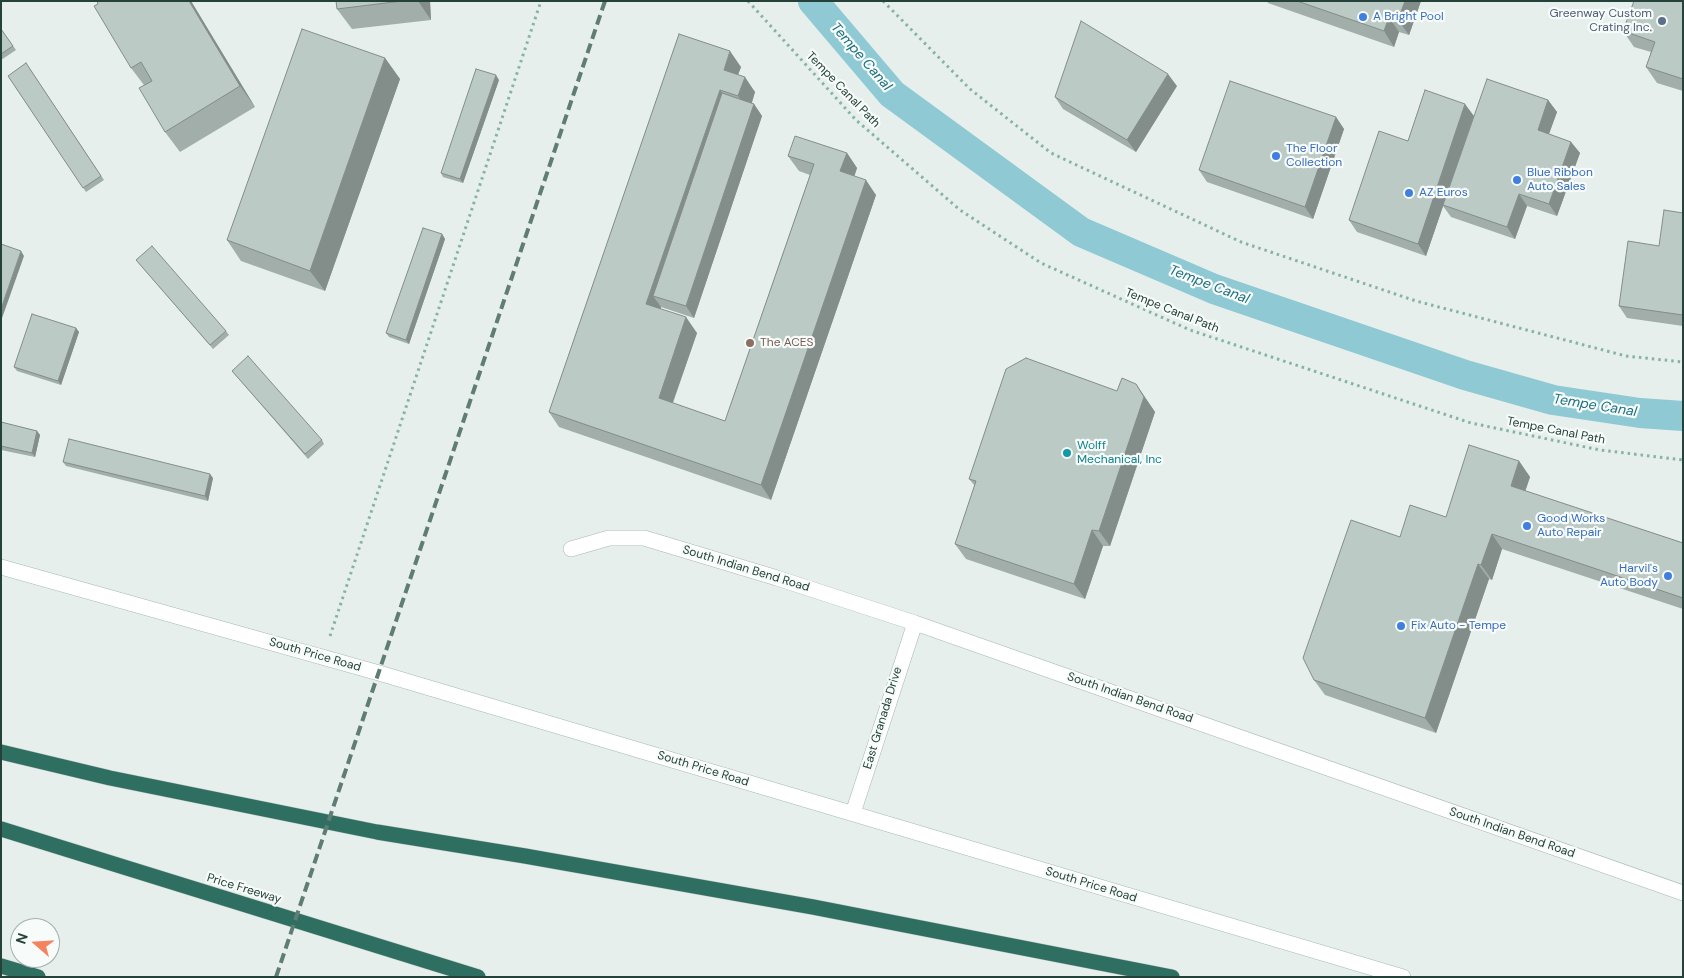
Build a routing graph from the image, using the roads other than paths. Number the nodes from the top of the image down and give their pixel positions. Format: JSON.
{"nodes":[{"id":1,"x":571,"y":549,"type":"dead end"},
{"id":2,"x":1,"y":567,"type":"edge"},
{"id":3,"x":915,"y":623,"type":"junction"},
{"id":4,"x":1,"y":752,"type":"edge"},
{"id":5,"x":852,"y":813,"type":"junction"},
{"id":6,"x":1,"y":829,"type":"edge"},
{"id":7,"x":1683,"y":893,"type":"edge"},
{"id":8,"x":1,"y":966,"type":"edge"},
{"id":9,"x":38,"y":977,"type":"edge"},
{"id":10,"x":478,"y":977,"type":"edge"},
{"id":11,"x":1172,"y":977,"type":"edge"},
{"id":12,"x":1403,"y":977,"type":"edge"}],
"edges":[{"from":1,"to":3,"type":"main road","name":"South Indian Bend Road"},
{"from":2,"to":5,"type":"main road","name":"South Price Road"},
{"from":3,"to":5,"type":"main road","name":"East Granada Drive"},
{"from":3,"to":7,"type":"main road","name":"South Indian Bend Road"},
{"from":4,"to":11,"type":"highway"},
{"from":5,"to":12,"type":"main road","name":"South Price Road"},
{"from":6,"to":10,"type":"highway","name":"Price Freeway"},
{"from":8,"to":9,"type":"highway"}]}
